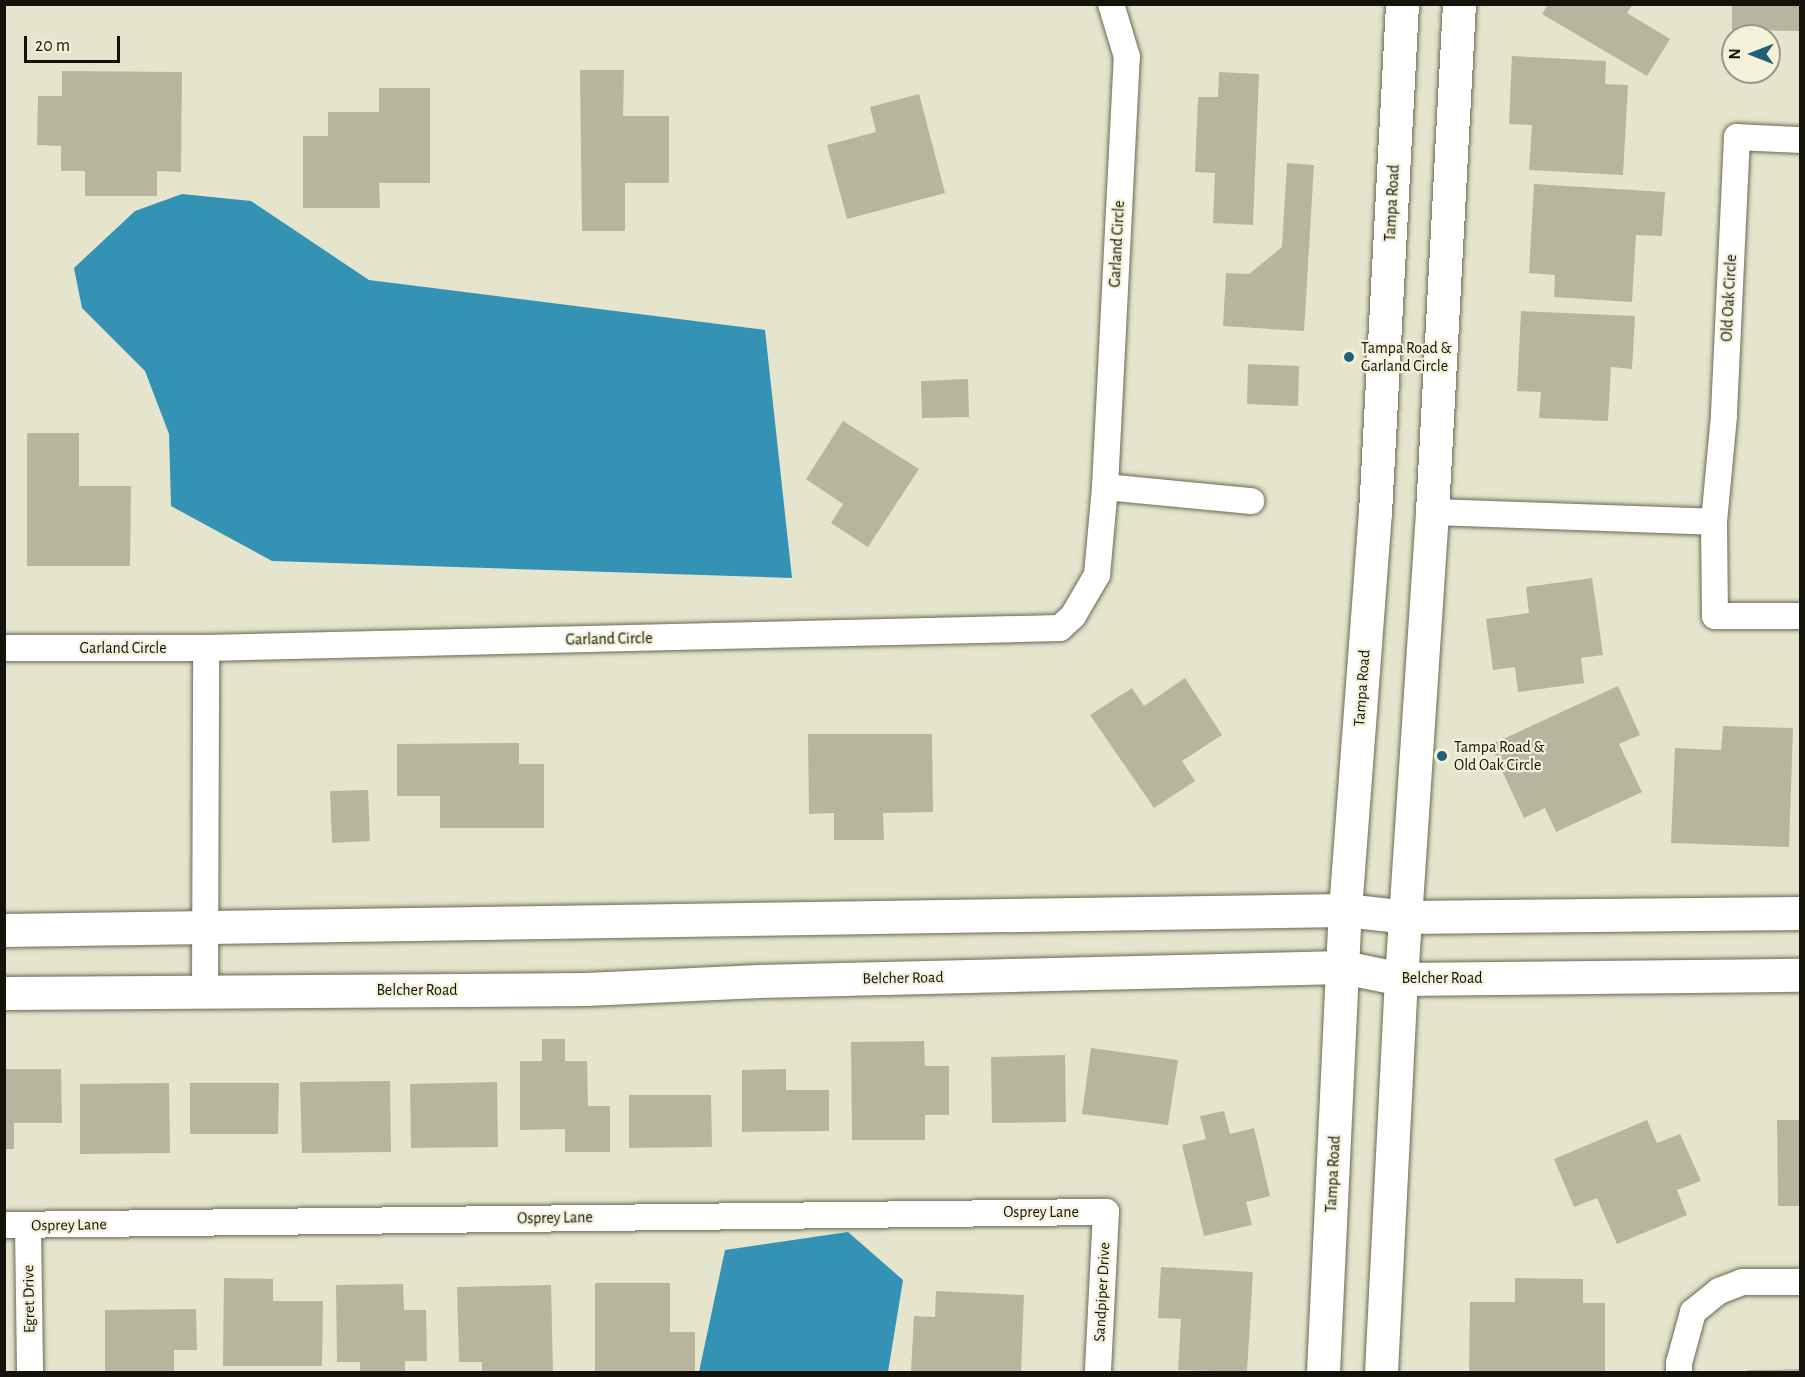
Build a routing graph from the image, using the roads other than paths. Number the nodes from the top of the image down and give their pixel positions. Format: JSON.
{"nodes":[{"id":1,"x":1111,"y":4,"type":"edge"},
{"id":2,"x":1402,"y":4,"type":"edge"},
{"id":3,"x":1460,"y":4,"type":"edge"},
{"id":4,"x":1800,"y":140,"type":"edge"},
{"id":5,"x":1105,"y":487,"type":"junction"},
{"id":6,"x":1251,"y":501,"type":"dead end"},
{"id":7,"x":1432,"y":512,"type":"junction"},
{"id":8,"x":1714,"y":522,"type":"junction"},
{"id":9,"x":1800,"y":616,"type":"edge"},
{"id":10,"x":4,"y":648,"type":"edge"},
{"id":11,"x":206,"y":648,"type":"junction"},
{"id":12,"x":1345,"y":910,"type":"junction"},
{"id":13,"x":1800,"y":913,"type":"edge"},
{"id":14,"x":1407,"y":917,"type":"junction"},
{"id":15,"x":204,"y":928,"type":"junction"},
{"id":16,"x":4,"y":930,"type":"edge"},
{"id":17,"x":1343,"y":967,"type":"junction"},
{"id":18,"x":1800,"y":975,"type":"edge"},
{"id":19,"x":1401,"y":979,"type":"junction"},
{"id":20,"x":205,"y":991,"type":"junction"},
{"id":21,"x":4,"y":993,"type":"edge"},
{"id":22,"x":1106,"y":1212,"type":"joint"},
{"id":23,"x":16,"y":1225,"type":"edge"},
{"id":24,"x":1800,"y":1282,"type":"edge"},
{"id":25,"x":30,"y":1372,"type":"edge"},
{"id":26,"x":1098,"y":1372,"type":"edge"},
{"id":27,"x":1323,"y":1372,"type":"edge"},
{"id":28,"x":1380,"y":1372,"type":"edge"},
{"id":29,"x":1679,"y":1372,"type":"edge"}],
"edges":[{"from":1,"to":5,"type":"street","name":"Garland Circle"},
{"from":2,"to":12,"type":"main road","name":"Tampa Road"},
{"from":3,"to":7,"type":"main road"},
{"from":4,"to":8,"type":"street","name":"Old Oak Circle"},
{"from":5,"to":6,"type":"street"},
{"from":5,"to":11,"type":"street","name":"Garland Circle"},
{"from":7,"to":8,"type":"street"},
{"from":7,"to":14,"type":"main road"},
{"from":8,"to":9,"type":"street","name":"Old Oak Circle"},
{"from":10,"to":11,"type":"street","name":"Garland Circle"},
{"from":11,"to":15,"type":"street"},
{"from":12,"to":14,"type":"main road"},
{"from":12,"to":15,"type":"main road"},
{"from":12,"to":17,"type":"main road","name":"Tampa Road"},
{"from":13,"to":14,"type":"main road"},
{"from":14,"to":19,"type":"main road"},
{"from":15,"to":16,"type":"main road"},
{"from":15,"to":20,"type":"street"},
{"from":17,"to":19,"type":"main road","name":"Belcher Road"},
{"from":17,"to":20,"type":"main road","name":"Belcher Road"},
{"from":17,"to":27,"type":"main road","name":"Tampa Road"},
{"from":18,"to":19,"type":"main road","name":"Belcher Road"},
{"from":19,"to":28,"type":"main road"},
{"from":20,"to":21,"type":"main road","name":"Belcher Road"},
{"from":22,"to":23,"type":"street","name":"Osprey Lane"},
{"from":22,"to":26,"type":"street","name":"Sandpiper Drive"},
{"from":23,"to":25,"type":"street","name":"Egret Drive"},
{"from":24,"to":29,"type":"street"}]}
